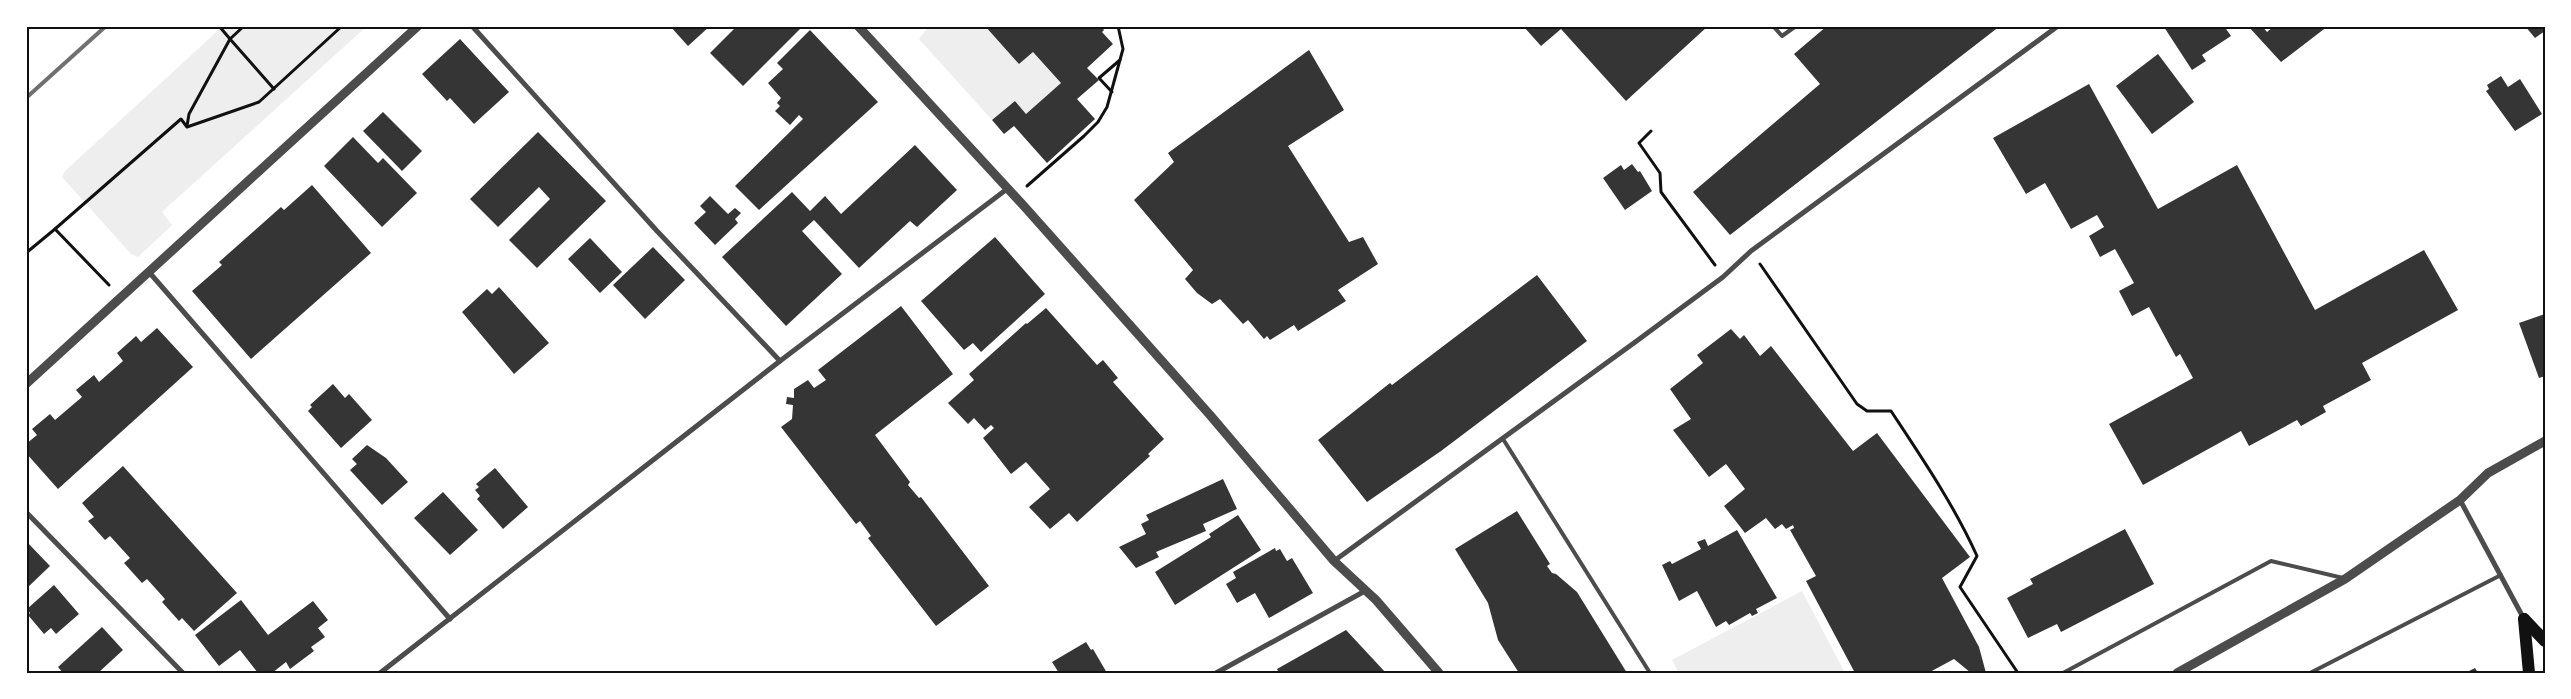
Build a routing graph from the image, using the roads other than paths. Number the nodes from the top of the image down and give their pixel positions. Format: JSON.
{"nodes":[{"id":1,"x":418,"y":26,"type":"edge"},
{"id":2,"x":472,"y":26,"type":"edge"},
{"id":3,"x":858,"y":26,"type":"edge"},
{"id":4,"x":1774,"y":26,"type":"edge"},
{"id":5,"x":1796,"y":26,"type":"edge"},
{"id":6,"x":2058,"y":26,"type":"edge"},
{"id":7,"x":1007,"y":189,"type":"junction"},
{"id":8,"x":149,"y":272,"type":"junction"},
{"id":9,"x":780,"y":361,"type":"junction"},
{"id":10,"x":26,"y":384,"type":"edge"},
{"id":11,"x":1503,"y":438,"type":"junction"},
{"id":12,"x":2545,"y":441,"type":"edge"},
{"id":13,"x":2460,"y":500,"type":"junction"},
{"id":14,"x":26,"y":512,"type":"edge"},
{"id":15,"x":1334,"y":560,"type":"junction"},
{"id":16,"x":2501,"y":575,"type":"junction"},
{"id":17,"x":2345,"y":579,"type":"junction"},
{"id":18,"x":1365,"y":591,"type":"junction"},
{"id":19,"x":450,"y":619,"type":"junction"},
{"id":20,"x":2524,"y":619,"type":"junction"},
{"id":21,"x":2545,"y":642,"type":"edge"},
{"id":22,"x":183,"y":673,"type":"edge"},
{"id":23,"x":380,"y":673,"type":"edge"},
{"id":24,"x":1216,"y":673,"type":"edge"},
{"id":25,"x":1439,"y":673,"type":"edge"},
{"id":26,"x":1650,"y":673,"type":"edge"},
{"id":27,"x":2062,"y":673,"type":"edge"},
{"id":28,"x":2177,"y":673,"type":"edge"},
{"id":29,"x":2310,"y":673,"type":"edge"},
{"id":30,"x":2529,"y":673,"type":"edge"}],
"edges":[{"from":1,"to":8,"type":"street"},
{"from":2,"to":9,"type":"street"},
{"from":3,"to":7,"type":"street"},
{"from":4,"to":5,"type":"lane"},
{"from":6,"to":11,"type":"street"},
{"from":7,"to":9,"type":"street"},
{"from":7,"to":15,"type":"street"},
{"from":8,"to":10,"type":"street"},
{"from":8,"to":19,"type":"street"},
{"from":9,"to":19,"type":"street"},
{"from":11,"to":15,"type":"street"},
{"from":11,"to":26,"type":"lane"},
{"from":12,"to":13,"type":"street"},
{"from":13,"to":16,"type":"street"},
{"from":13,"to":17,"type":"street"},
{"from":14,"to":22,"type":"street"},
{"from":15,"to":18,"type":"street"},
{"from":16,"to":20,"type":"street"},
{"from":16,"to":29,"type":"lane"},
{"from":17,"to":27,"type":"lane"},
{"from":17,"to":28,"type":"street"},
{"from":18,"to":24,"type":"street"},
{"from":18,"to":25,"type":"street"},
{"from":19,"to":23,"type":"street"},
{"from":20,"to":21,"type":"main road"},
{"from":20,"to":30,"type":"main road"}]}
